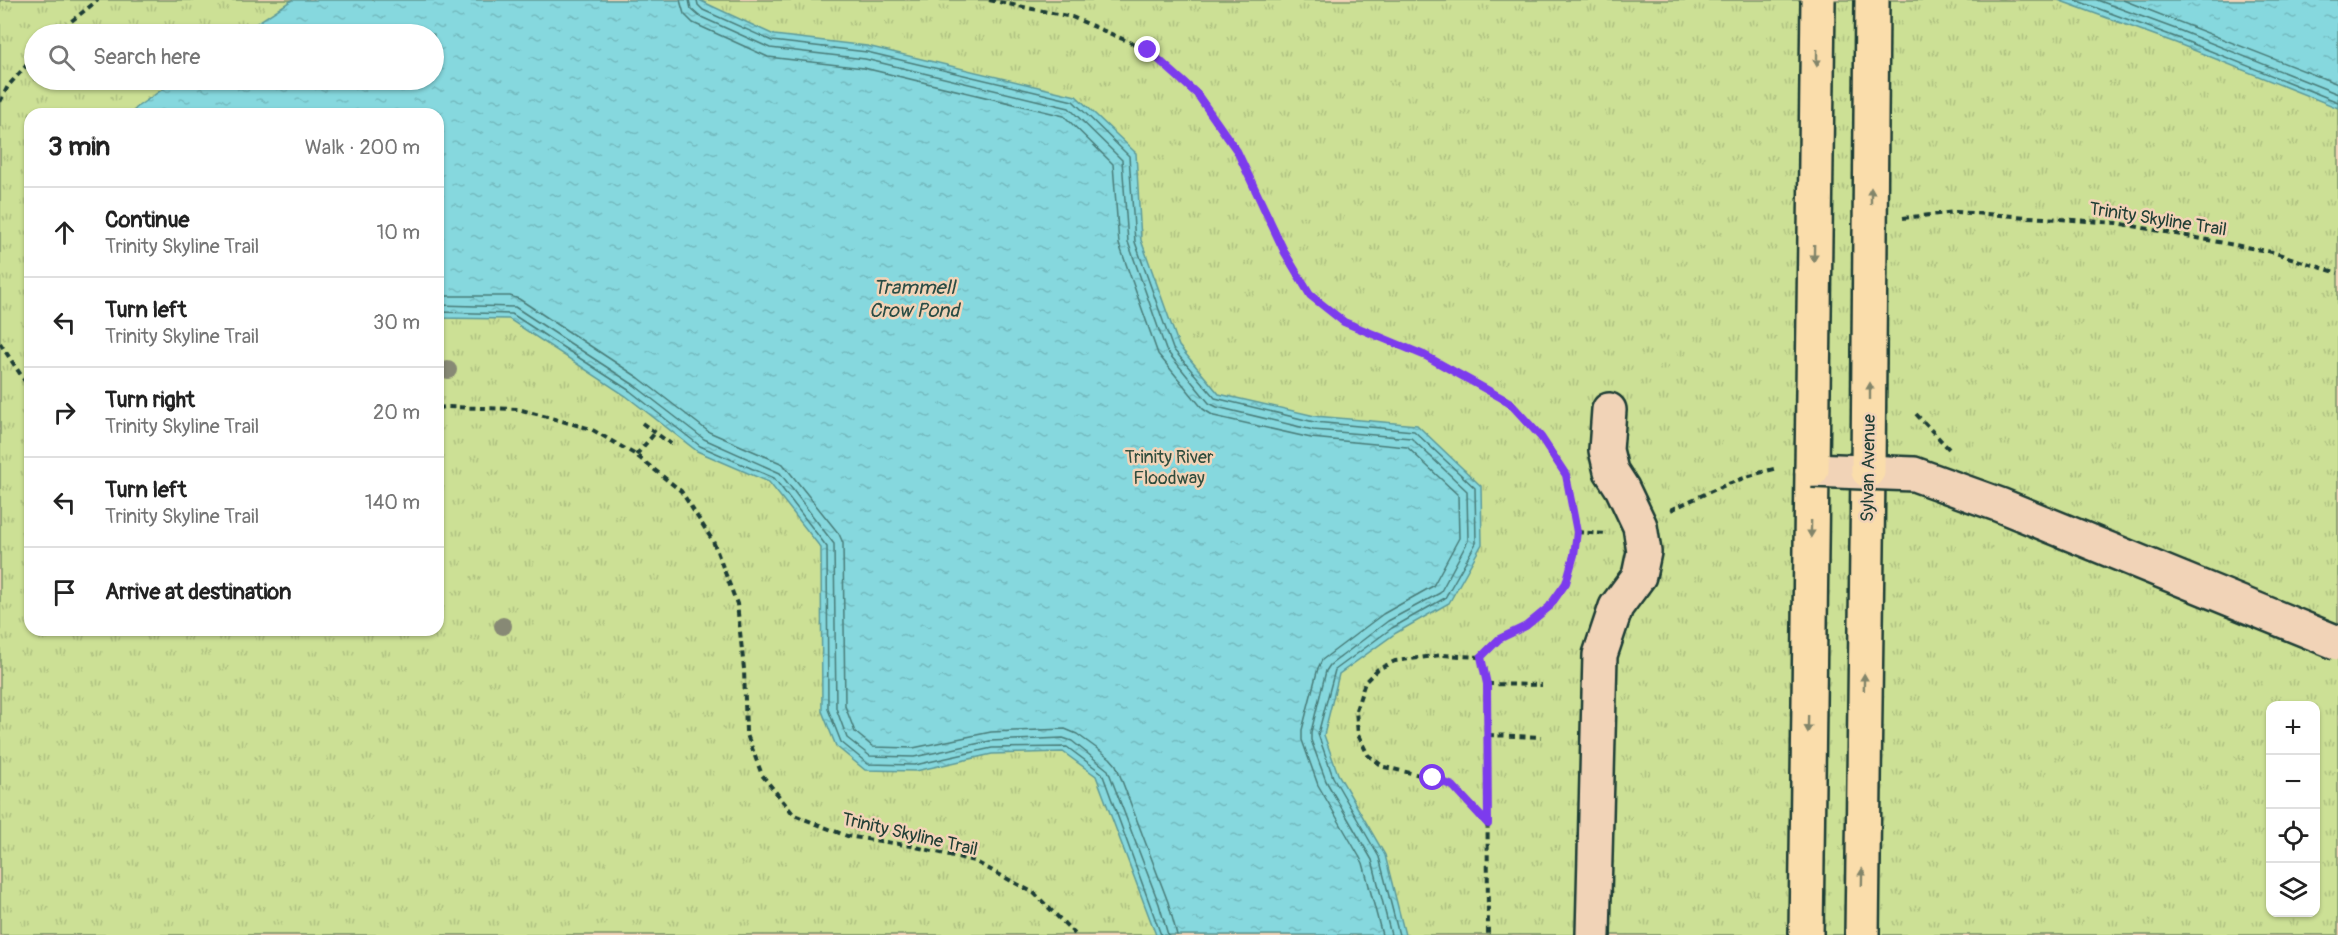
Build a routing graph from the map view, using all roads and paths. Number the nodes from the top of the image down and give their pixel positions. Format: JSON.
{"nodes":[{"id":1,"x":98,"y":0,"type":"edge"},
{"id":2,"x":989,"y":0,"type":"edge"},
{"id":3,"x":1818,"y":0,"type":"edge"},
{"id":4,"x":1872,"y":0,"type":"edge"},
{"id":5,"x":68,"y":24,"type":"edge"},
{"id":6,"x":24,"y":68,"type":"edge"},
{"id":7,"x":0,"y":102,"type":"edge"},
{"id":8,"x":1899,"y":219,"type":"dead end"},
{"id":9,"x":2338,"y":273,"type":"edge"},
{"id":10,"x":0,"y":343,"type":"edge"},
{"id":11,"x":24,"y":380,"type":"edge"},
{"id":12,"x":444,"y":407,"type":"edge"},
{"id":13,"x":1609,"y":410,"type":"dead end"},
{"id":14,"x":642,"y":423,"type":"dead end"},
{"id":15,"x":655,"y":432,"type":"junction"},
{"id":16,"x":671,"y":444,"type":"dead end"},
{"id":17,"x":636,"y":455,"type":"junction"},
{"id":18,"x":1812,"y":470,"type":"junction"},
{"id":19,"x":1868,"y":471,"type":"junction"},
{"id":20,"x":1577,"y":532,"type":"junction"},
{"id":21,"x":1607,"y":534,"type":"dead end"},
{"id":22,"x":2338,"y":643,"type":"edge"},
{"id":23,"x":1481,"y":657,"type":"junction"},
{"id":24,"x":1487,"y":684,"type":"junction"},
{"id":25,"x":1542,"y":685,"type":"dead end"},
{"id":26,"x":1487,"y":735,"type":"junction"},
{"id":27,"x":1541,"y":736,"type":"dead end"},
{"id":28,"x":1488,"y":824,"type":"junction"},
{"id":29,"x":1076,"y":935,"type":"edge"},
{"id":30,"x":1488,"y":935,"type":"edge"},
{"id":31,"x":1593,"y":935,"type":"edge"},
{"id":32,"x":1806,"y":935,"type":"edge"},
{"id":33,"x":1862,"y":935,"type":"edge"}],
"edges":[{"from":1,"to":5,"type":"path"},
{"from":2,"to":20,"type":"path"},
{"from":3,"to":18,"type":"main road","one_way":true,"bridge":true},
{"from":19,"to":4,"type":"main road","name":"Sylvan Avenue","one_way":true,"bridge":true},
{"from":6,"to":7,"type":"path"},
{"from":8,"to":9,"type":"path","name":"Trinity Skyline Trail"},
{"from":10,"to":11,"type":"path"},
{"from":12,"to":17,"type":"path","name":"Trinity Skyline Trail"},
{"from":13,"to":31,"type":"lane"},
{"from":14,"to":15,"type":"path"},
{"from":15,"to":16,"type":"path"},
{"from":15,"to":17,"type":"path"},
{"from":17,"to":29,"type":"path","name":"Trinity Skyline Trail"},
{"from":18,"to":19,"type":"lane","bridge":true},
{"from":18,"to":32,"type":"main road","one_way":true},
{"from":19,"to":22,"type":"lane","bridge":true},
{"from":33,"to":19,"type":"main road","name":"Sylvan Avenue","one_way":true},
{"from":20,"to":21,"type":"path"},
{"from":20,"to":23,"type":"path"},
{"from":23,"to":24,"type":"path"},
{"from":23,"to":28,"type":"path"},
{"from":24,"to":25,"type":"path"},
{"from":24,"to":26,"type":"path"},
{"from":26,"to":27,"type":"path"},
{"from":26,"to":28,"type":"path"},
{"from":28,"to":30,"type":"path"}]}
